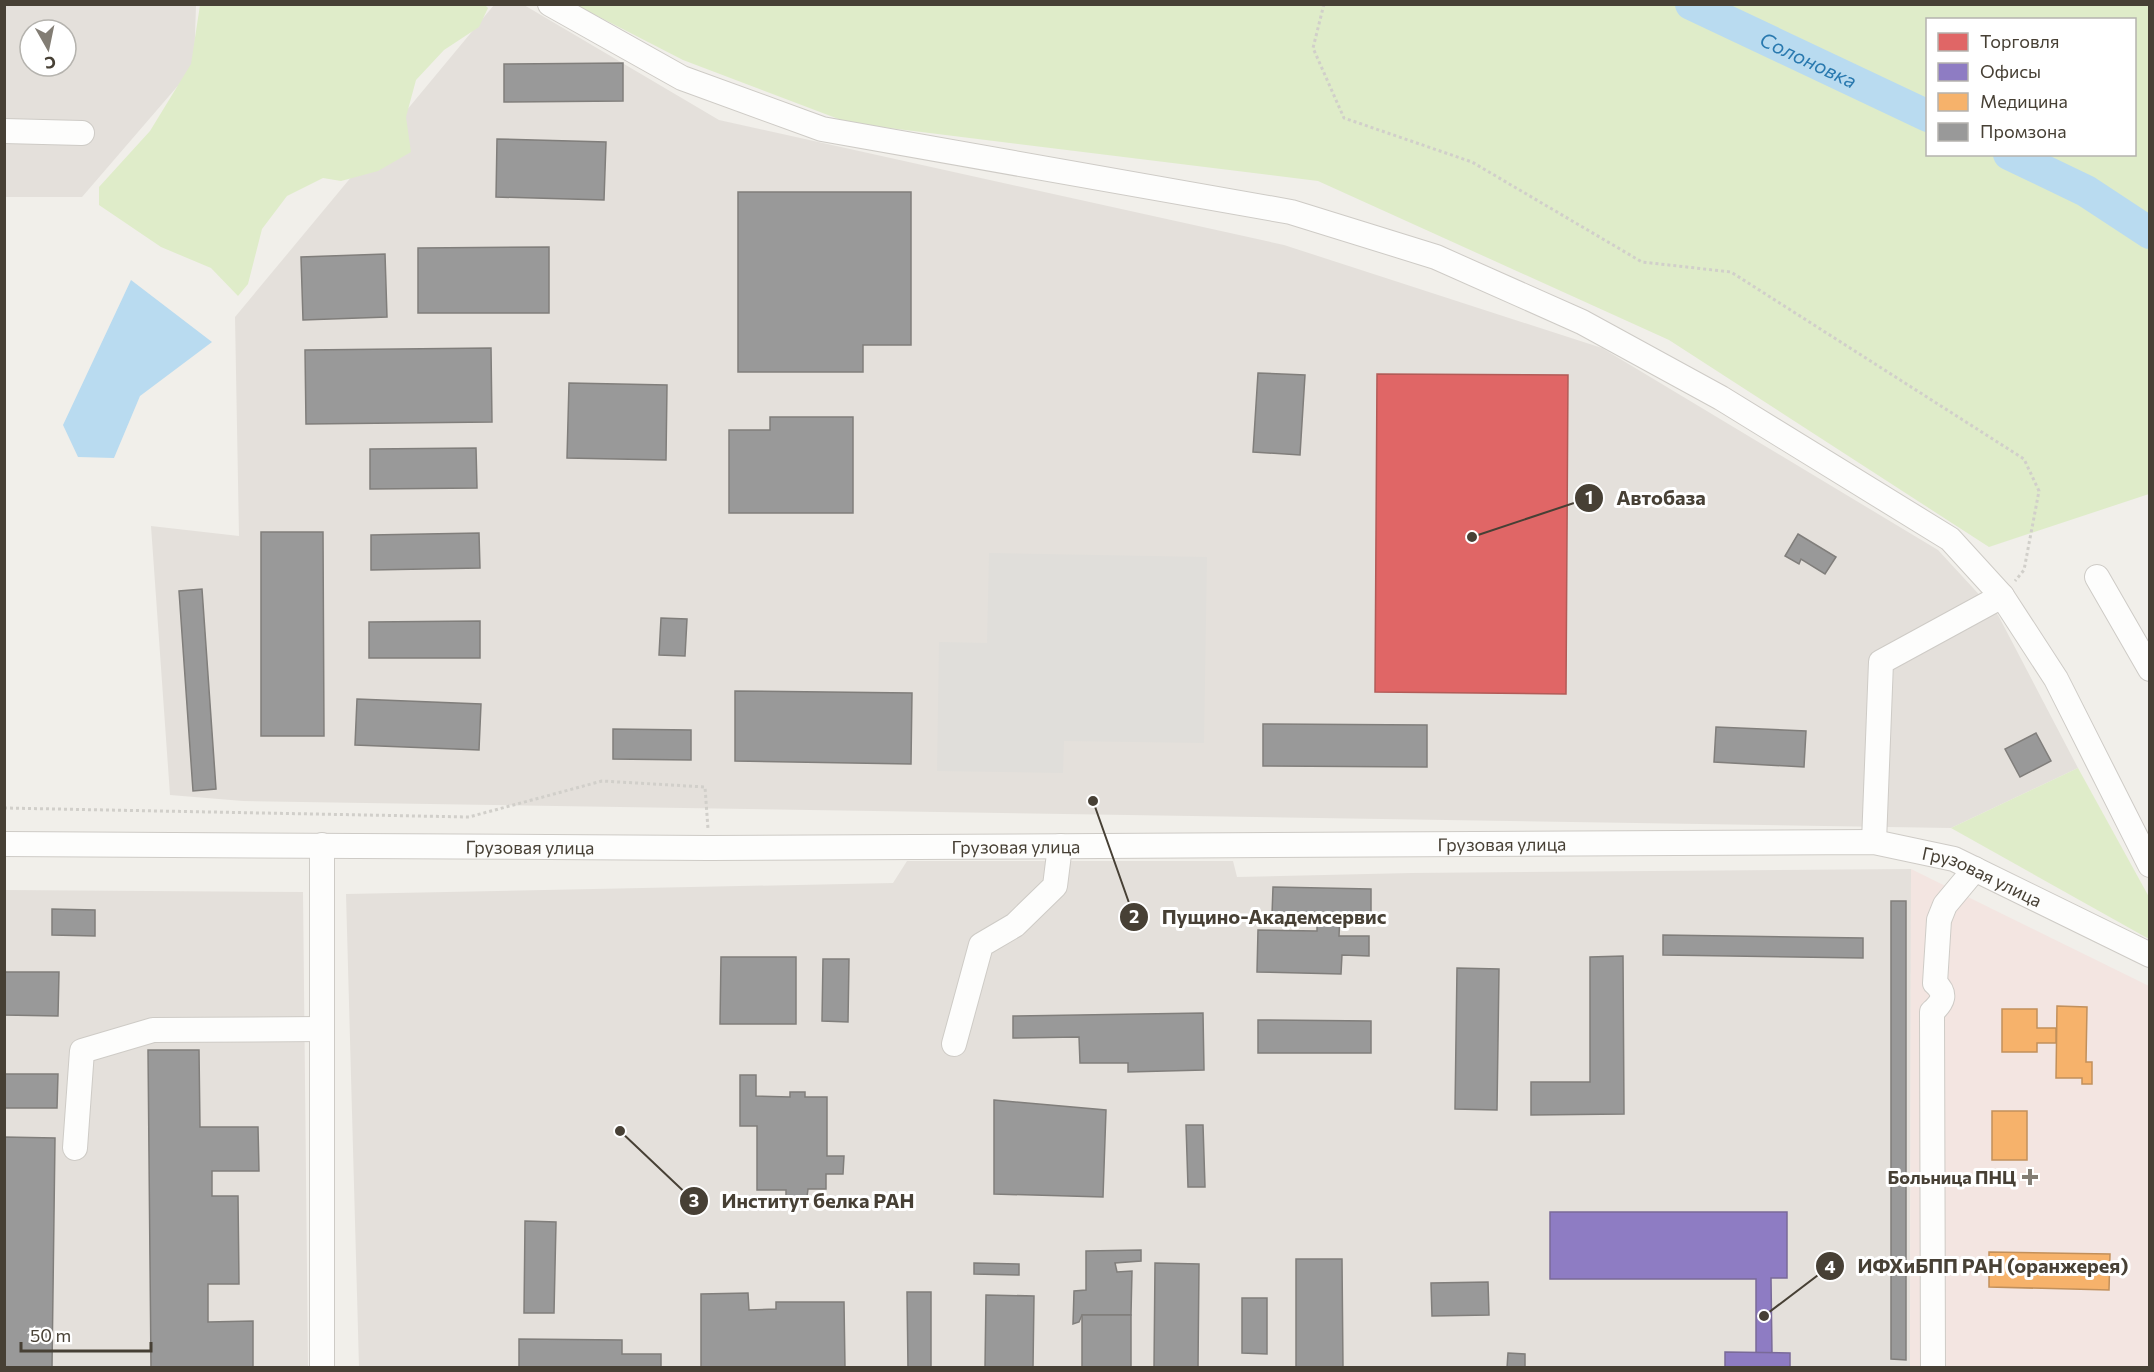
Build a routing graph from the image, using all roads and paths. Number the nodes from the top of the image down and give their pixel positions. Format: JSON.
{"nodes":[{"id":1,"x":550,"y":4,"type":"edge"},
{"id":2,"x":1324,"y":4,"type":"edge"},
{"id":3,"x":4,"y":131,"type":"edge"},
{"id":4,"x":82,"y":133,"type":"dead end"},
{"id":5,"x":2097,"y":577,"type":"dead end"},
{"id":6,"x":2002,"y":596,"type":"junction"},
{"id":7,"x":2150,"y":669,"type":"edge"},
{"id":8,"x":4,"y":808,"type":"edge"},
{"id":9,"x":2144,"y":839,"type":"edge"},
{"id":10,"x":1874,"y":842,"type":"junction"},
{"id":11,"x":4,"y":844,"type":"edge"},
{"id":12,"x":322,"y":845,"type":"junction"},
{"id":13,"x":1060,"y":846,"type":"junction"},
{"id":14,"x":709,"y":848,"type":"junction"},
{"id":15,"x":2150,"y":865,"type":"edge"},
{"id":16,"x":1975,"y":869,"type":"junction"},
{"id":17,"x":2150,"y":955,"type":"edge"},
{"id":18,"x":322,"y":1029,"type":"junction"},
{"id":19,"x":954,"y":1044,"type":"dead end"},
{"id":20,"x":75,"y":1148,"type":"dead end"},
{"id":21,"x":322,"y":1368,"type":"edge"},
{"id":22,"x":1933,"y":1368,"type":"edge"}],
"edges":[{"from":1,"to":6,"type":"street"},
{"from":2,"to":6,"type":"path"},
{"from":3,"to":4,"type":"street"},
{"from":5,"to":7,"type":"street"},
{"from":6,"to":9,"type":"street"},
{"from":6,"to":10,"type":"street"},
{"from":8,"to":14,"type":"path"},
{"from":9,"to":15,"type":"street"},
{"from":10,"to":13,"type":"street","name":"Грузовая улица"},
{"from":10,"to":16,"type":"street","name":"Грузовая улица"},
{"from":11,"to":12,"type":"street","name":"Грузовая улица"},
{"from":12,"to":14,"type":"street","name":"Грузовая улица"},
{"from":12,"to":18,"type":"street"},
{"from":13,"to":14,"type":"street","name":"Грузовая улица"},
{"from":13,"to":19,"type":"street"},
{"from":16,"to":17,"type":"street","name":"Грузовая улица"},
{"from":16,"to":22,"type":"street"},
{"from":18,"to":20,"type":"street"},
{"from":18,"to":21,"type":"street"}]}
